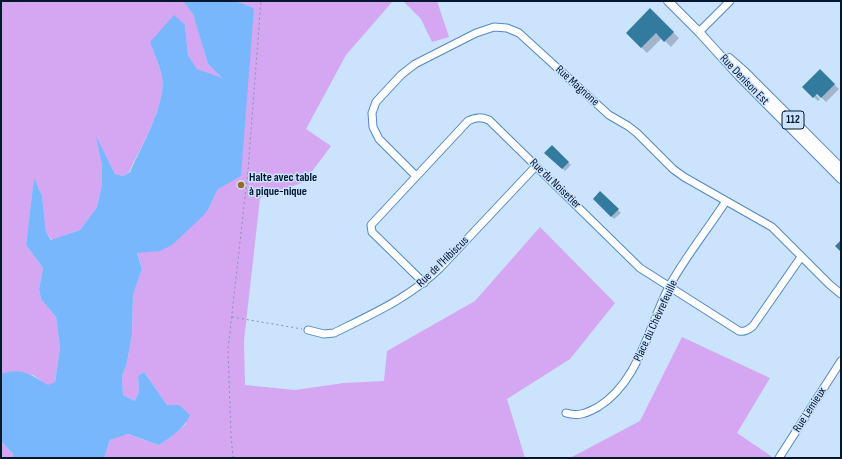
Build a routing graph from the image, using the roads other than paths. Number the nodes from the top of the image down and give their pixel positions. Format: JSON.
{"nodes":[{"id":1,"x":668,"y":1,"type":"edge"},
{"id":2,"x":730,"y":1,"type":"edge"},
{"id":3,"x":699,"y":32,"type":"junction"},
{"id":4,"x":536,"y":166,"type":"junction"},
{"id":5,"x":841,"y":168,"type":"edge"},
{"id":6,"x":416,"y":176,"type":"junction"},
{"id":7,"x":841,"y":179,"type":"edge"},
{"id":8,"x":726,"y":201,"type":"junction"},
{"id":9,"x":801,"y":257,"type":"junction"},
{"id":10,"x":424,"y":283,"type":"junction"},
{"id":11,"x":669,"y":287,"type":"junction"},
{"id":12,"x":841,"y":294,"type":"edge"},
{"id":13,"x":308,"y":330,"type":"road end"},
{"id":14,"x":841,"y":361,"type":"edge"},
{"id":15,"x":566,"y":413,"type":"dead end"},
{"id":16,"x":779,"y":458,"type":"edge"}],
"edges":[{"from":1,"to":3,"type":"main road","name":"Rue Denison Est","number":"112"},
{"from":2,"to":3,"type":"street"},
{"from":3,"to":5,"type":"main road","name":"Rue Denison Est","number":"112"},
{"from":3,"to":7,"type":"main road","name":"Rue Denison Est"},
{"from":4,"to":6,"type":"street","name":"Rue du Noisetier"},
{"from":4,"to":10,"type":"street","name":"Rue de l'Hibiscus"},
{"from":4,"to":11,"type":"street","name":"Rue du Noisetier"},
{"from":6,"to":8,"type":"street","name":"Rue Magnone"},
{"from":6,"to":10,"type":"street","name":"Rue du Noisetier"},
{"from":8,"to":9,"type":"street","name":"Rue Magnone"},
{"from":8,"to":11,"type":"street","name":"Place du Chèvrefeuille"},
{"from":9,"to":11,"type":"street","name":"Rue du Noisetier"},
{"from":9,"to":12,"type":"street","name":"Rue Magnone"},
{"from":10,"to":13,"type":"street","name":"Rue de l'Hibiscus"},
{"from":11,"to":15,"type":"street","name":"Place du Chèvrefeuille"},
{"from":14,"to":16,"type":"street","name":"Rue Lemieux"}]}
